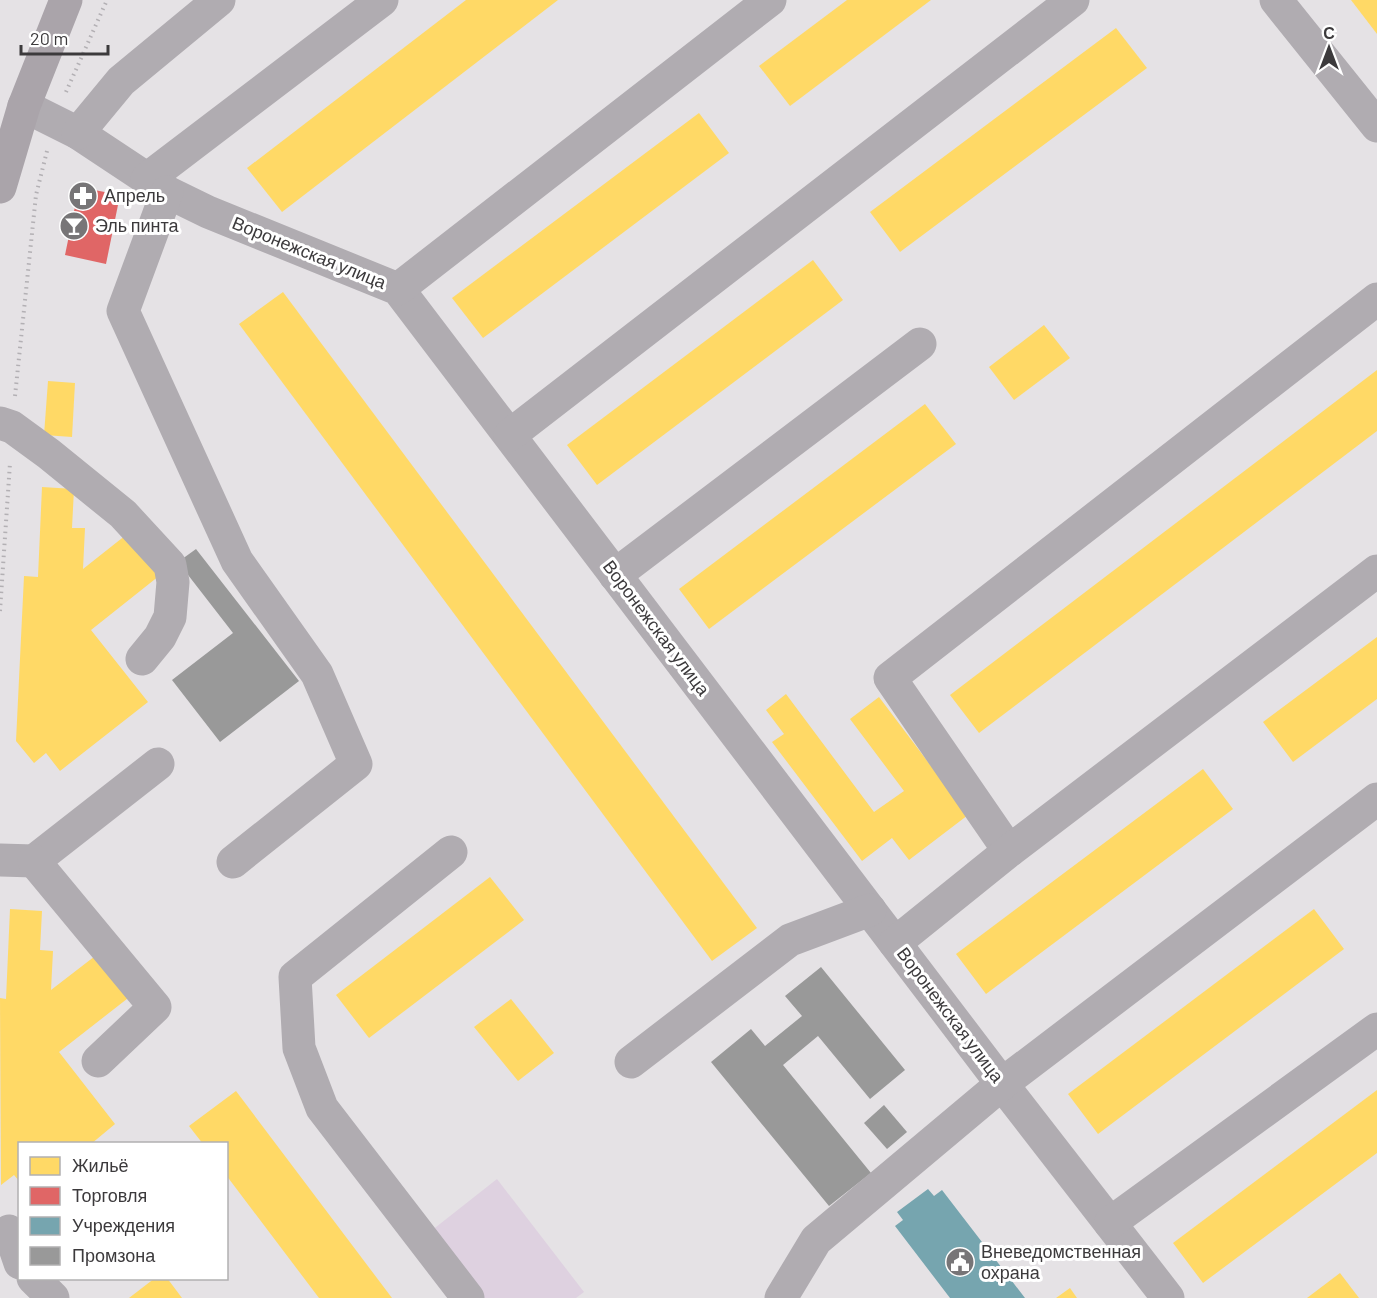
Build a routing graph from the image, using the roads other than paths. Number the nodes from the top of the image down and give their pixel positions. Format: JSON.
{"nodes":[{"id":1,"x":66,"y":0,"type":"edge"},
{"id":2,"x":219,"y":0,"type":"edge"},
{"id":3,"x":382,"y":0,"type":"edge"},
{"id":4,"x":770,"y":0,"type":"edge"},
{"id":5,"x":1073,"y":0,"type":"edge"},
{"id":6,"x":1276,"y":0,"type":"edge"},
{"id":7,"x":24,"y":106,"type":"junction"},
{"id":8,"x":66,"y":126,"type":"junction"},
{"id":9,"x":1377,"y":126,"type":"edge"},
{"id":10,"x":157,"y":186,"type":"junction"},
{"id":11,"x":0,"y":187,"type":"edge"},
{"id":12,"x":398,"y":289,"type":"junction"},
{"id":13,"x":1377,"y":299,"type":"edge"},
{"id":14,"x":920,"y":344,"type":"dead end"},
{"id":15,"x":6,"y":425,"type":"edge"},
{"id":16,"x":510,"y":435,"type":"junction"},
{"id":17,"x":1377,"y":571,"type":"edge"},
{"id":18,"x":615,"y":575,"type":"junction"},
{"id":19,"x":142,"y":659,"type":"dead end"},
{"id":20,"x":158,"y":764,"type":"dead end"},
{"id":21,"x":1377,"y":799,"type":"edge"},
{"id":22,"x":1009,"y":851,"type":"junction"},
{"id":23,"x":451,"y":852,"type":"dead end"},
{"id":24,"x":0,"y":860,"type":"edge"},
{"id":25,"x":34,"y":861,"type":"junction"},
{"id":26,"x":233,"y":862,"type":"dead end"},
{"id":27,"x":870,"y":910,"type":"junction"},
{"id":28,"x":895,"y":943,"type":"junction"},
{"id":29,"x":1377,"y":1029,"type":"edge"},
{"id":30,"x":98,"y":1061,"type":"dead end"},
{"id":31,"x":632,"y":1062,"type":"dead end"},
{"id":32,"x":1002,"y":1084,"type":"junction"},
{"id":33,"x":1110,"y":1223,"type":"junction"},
{"id":34,"x":9,"y":1231,"type":"edge"},
{"id":35,"x":18,"y":1257,"type":"edge"},
{"id":36,"x":35,"y":1280,"type":"edge"},
{"id":37,"x":53,"y":1298,"type":"edge"},
{"id":38,"x":468,"y":1298,"type":"edge"},
{"id":39,"x":781,"y":1298,"type":"edge"},
{"id":40,"x":1168,"y":1298,"type":"edge"}],
"edges":[{"from":1,"to":7,"type":"main road"},
{"from":2,"to":8,"type":"street"},
{"from":3,"to":10,"type":"street"},
{"from":4,"to":12,"type":"street"},
{"from":5,"to":16,"type":"street"},
{"from":6,"to":9,"type":"street"},
{"from":7,"to":8,"type":"street","name":"Воронежская улица"},
{"from":7,"to":11,"type":"main road"},
{"from":8,"to":10,"type":"street","name":"Воронежская улица"},
{"from":10,"to":12,"type":"street","name":"Воронежская улица"},
{"from":10,"to":26,"type":"street"},
{"from":12,"to":16,"type":"street","name":"Воронежская улица"},
{"from":13,"to":22,"type":"street"},
{"from":14,"to":18,"type":"street"},
{"from":15,"to":19,"type":"street"},
{"from":16,"to":18,"type":"street","name":"Воронежская улица"},
{"from":17,"to":22,"type":"street"},
{"from":18,"to":27,"type":"street","name":"Воронежская улица"},
{"from":20,"to":25,"type":"street"},
{"from":21,"to":32,"type":"street"},
{"from":22,"to":28,"type":"street"},
{"from":23,"to":38,"type":"street"},
{"from":24,"to":25,"type":"street"},
{"from":25,"to":30,"type":"street"},
{"from":27,"to":28,"type":"street","name":"Воронежская улица"},
{"from":27,"to":31,"type":"street"},
{"from":28,"to":32,"type":"street","name":"Воронежская улица"},
{"from":29,"to":33,"type":"street"},
{"from":32,"to":33,"type":"street","name":"Воронежская улица"},
{"from":32,"to":39,"type":"street"},
{"from":33,"to":40,"type":"street","name":"Воронежская улица"},
{"from":34,"to":35,"type":"street"},
{"from":36,"to":37,"type":"street"}]}
